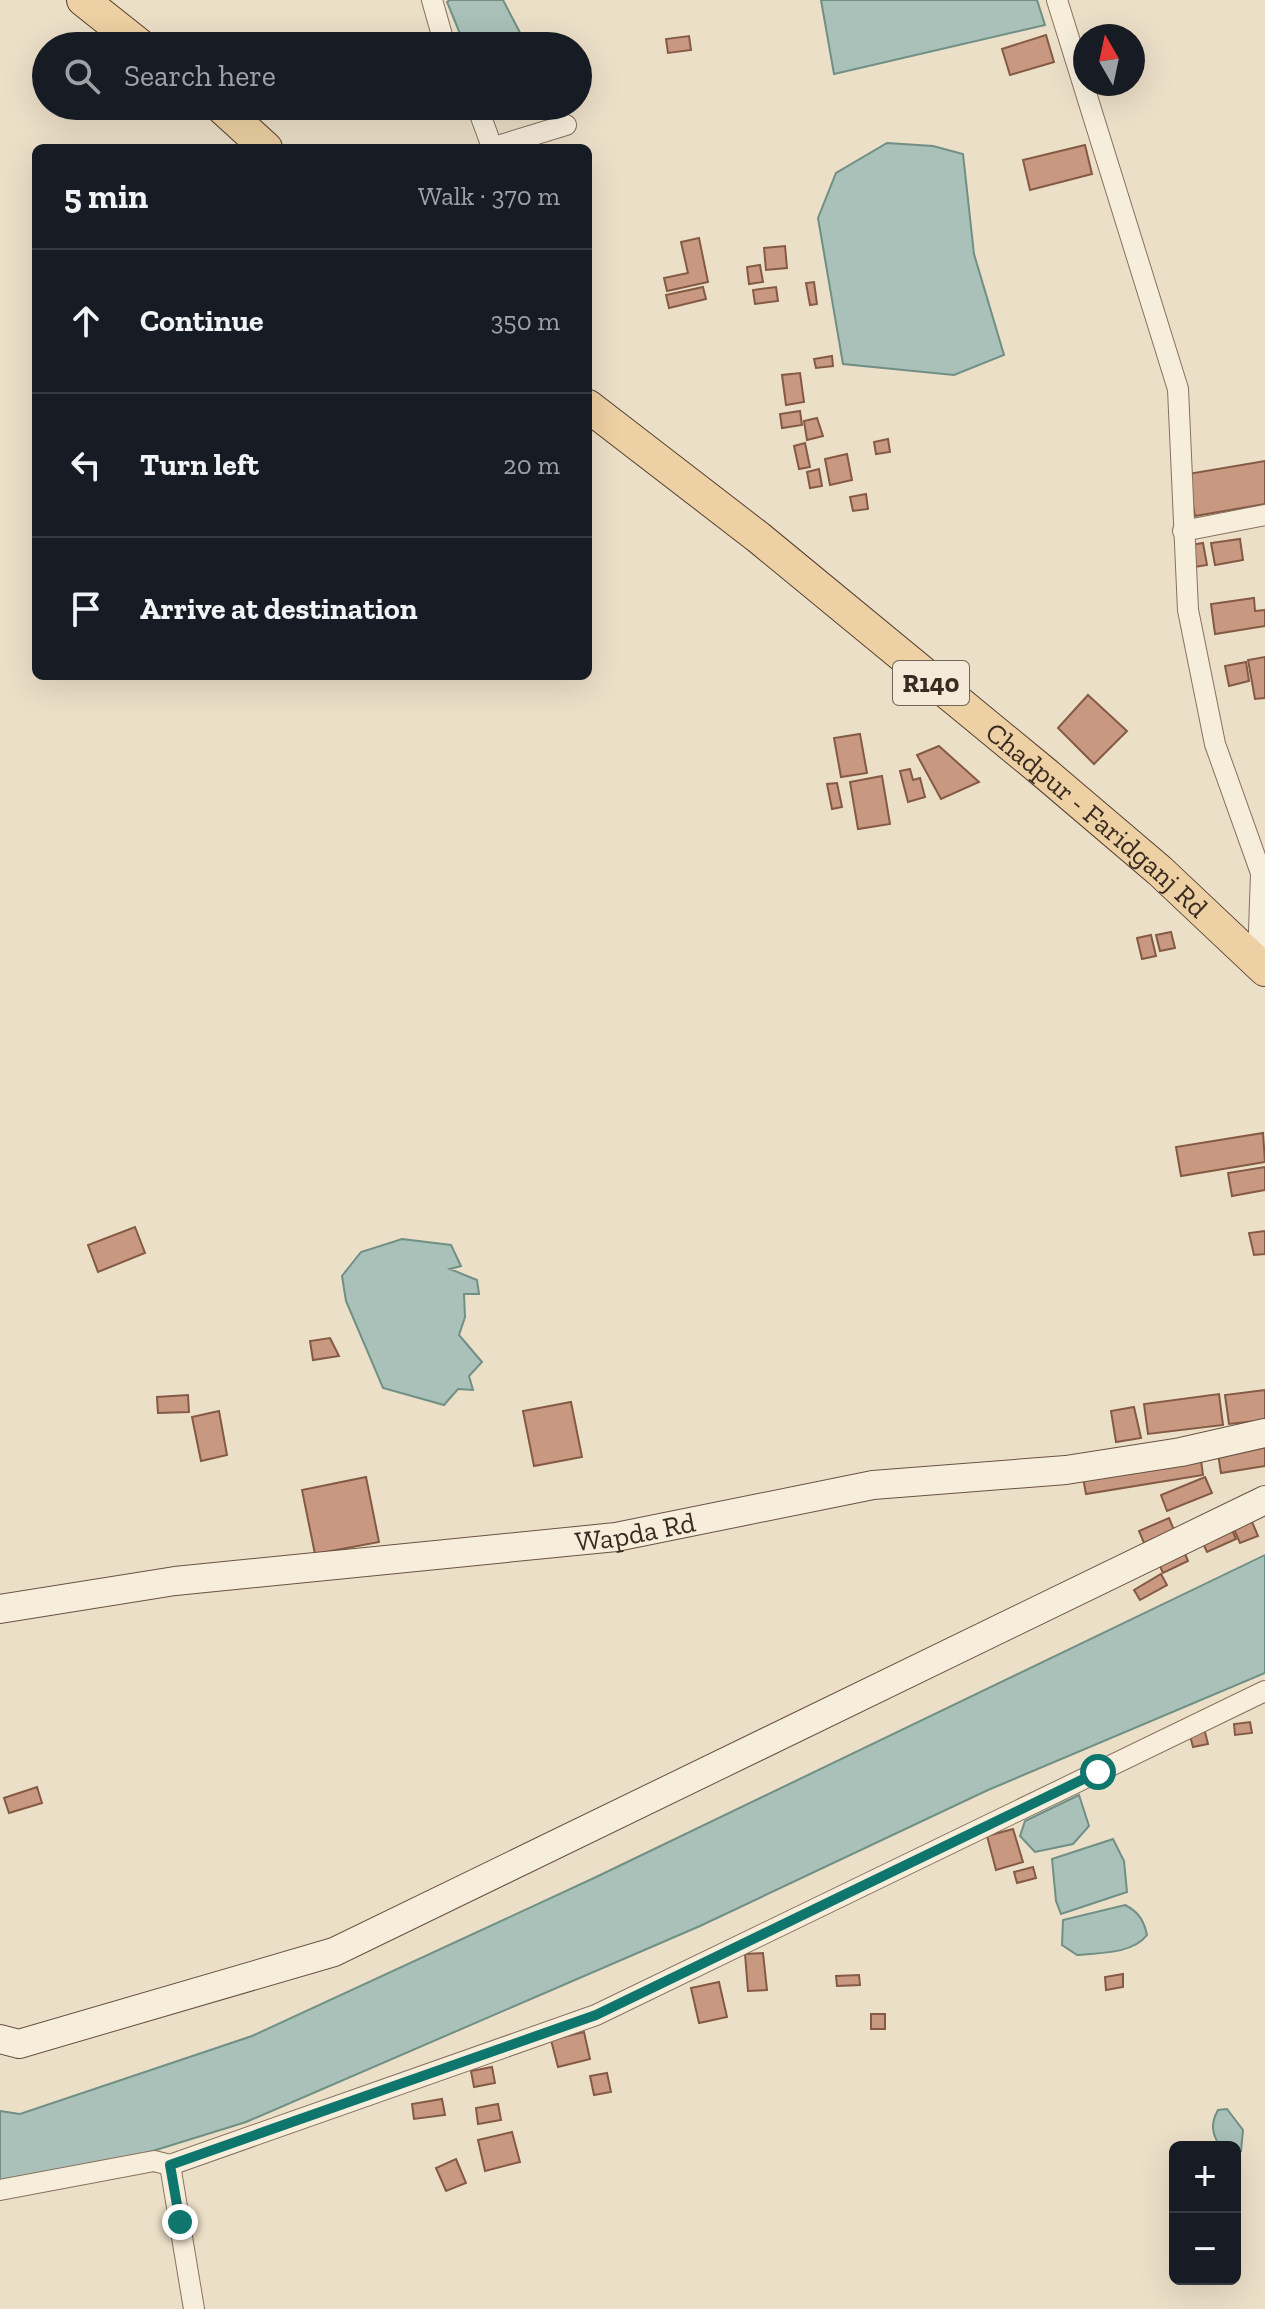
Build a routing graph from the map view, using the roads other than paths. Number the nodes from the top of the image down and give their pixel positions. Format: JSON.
{"nodes":[{"id":1,"x":83,"y":0,"type":"edge"},
{"id":2,"x":432,"y":0,"type":"edge"},
{"id":3,"x":1057,"y":0,"type":"edge"},
{"id":4,"x":123,"y":32,"type":"edge"},
{"id":5,"x":441,"y":32,"type":"edge"},
{"id":6,"x":235,"y":120,"type":"edge"},
{"id":7,"x":482,"y":120,"type":"edge"},
{"id":8,"x":566,"y":125,"type":"dead end"},
{"id":9,"x":262,"y":144,"type":"edge"},
{"id":10,"x":491,"y":144,"type":"edge"},
{"id":11,"x":505,"y":144,"type":"edge"},
{"id":12,"x":592,"y":409,"type":"edge"},
{"id":13,"x":1265,"y":515,"type":"edge"},
{"id":14,"x":1183,"y":531,"type":"junction"},
{"id":15,"x":1262,"y":965,"type":"edge"},
{"id":16,"x":1265,"y":1433,"type":"edge"},
{"id":17,"x":1265,"y":1500,"type":"edge"},
{"id":18,"x":0,"y":1609,"type":"edge"},
{"id":19,"x":1265,"y":1691,"type":"edge"},
{"id":20,"x":0,"y":2039,"type":"edge"},
{"id":21,"x":170,"y":2165,"type":"junction"},
{"id":22,"x":0,"y":2190,"type":"edge"},
{"id":23,"x":194,"y":2309,"type":"edge"}],
"edges":[{"from":1,"to":4,"type":"main road"},
{"from":2,"to":5,"type":"street"},
{"from":3,"to":14,"type":"street"},
{"from":6,"to":9,"type":"main road"},
{"from":7,"to":10,"type":"street"},
{"from":8,"to":11,"type":"street"},
{"from":12,"to":15,"type":"main road","name":"Chadpur - Faridganj Rd","number":"R140"},
{"from":13,"to":14,"type":"street"},
{"from":14,"to":15,"type":"street"},
{"from":16,"to":18,"type":"main road","name":"Wapda Rd"},
{"from":17,"to":20,"type":"main road"},
{"from":19,"to":21,"type":"street"},
{"from":21,"to":22,"type":"street"},
{"from":21,"to":23,"type":"street"}]}
